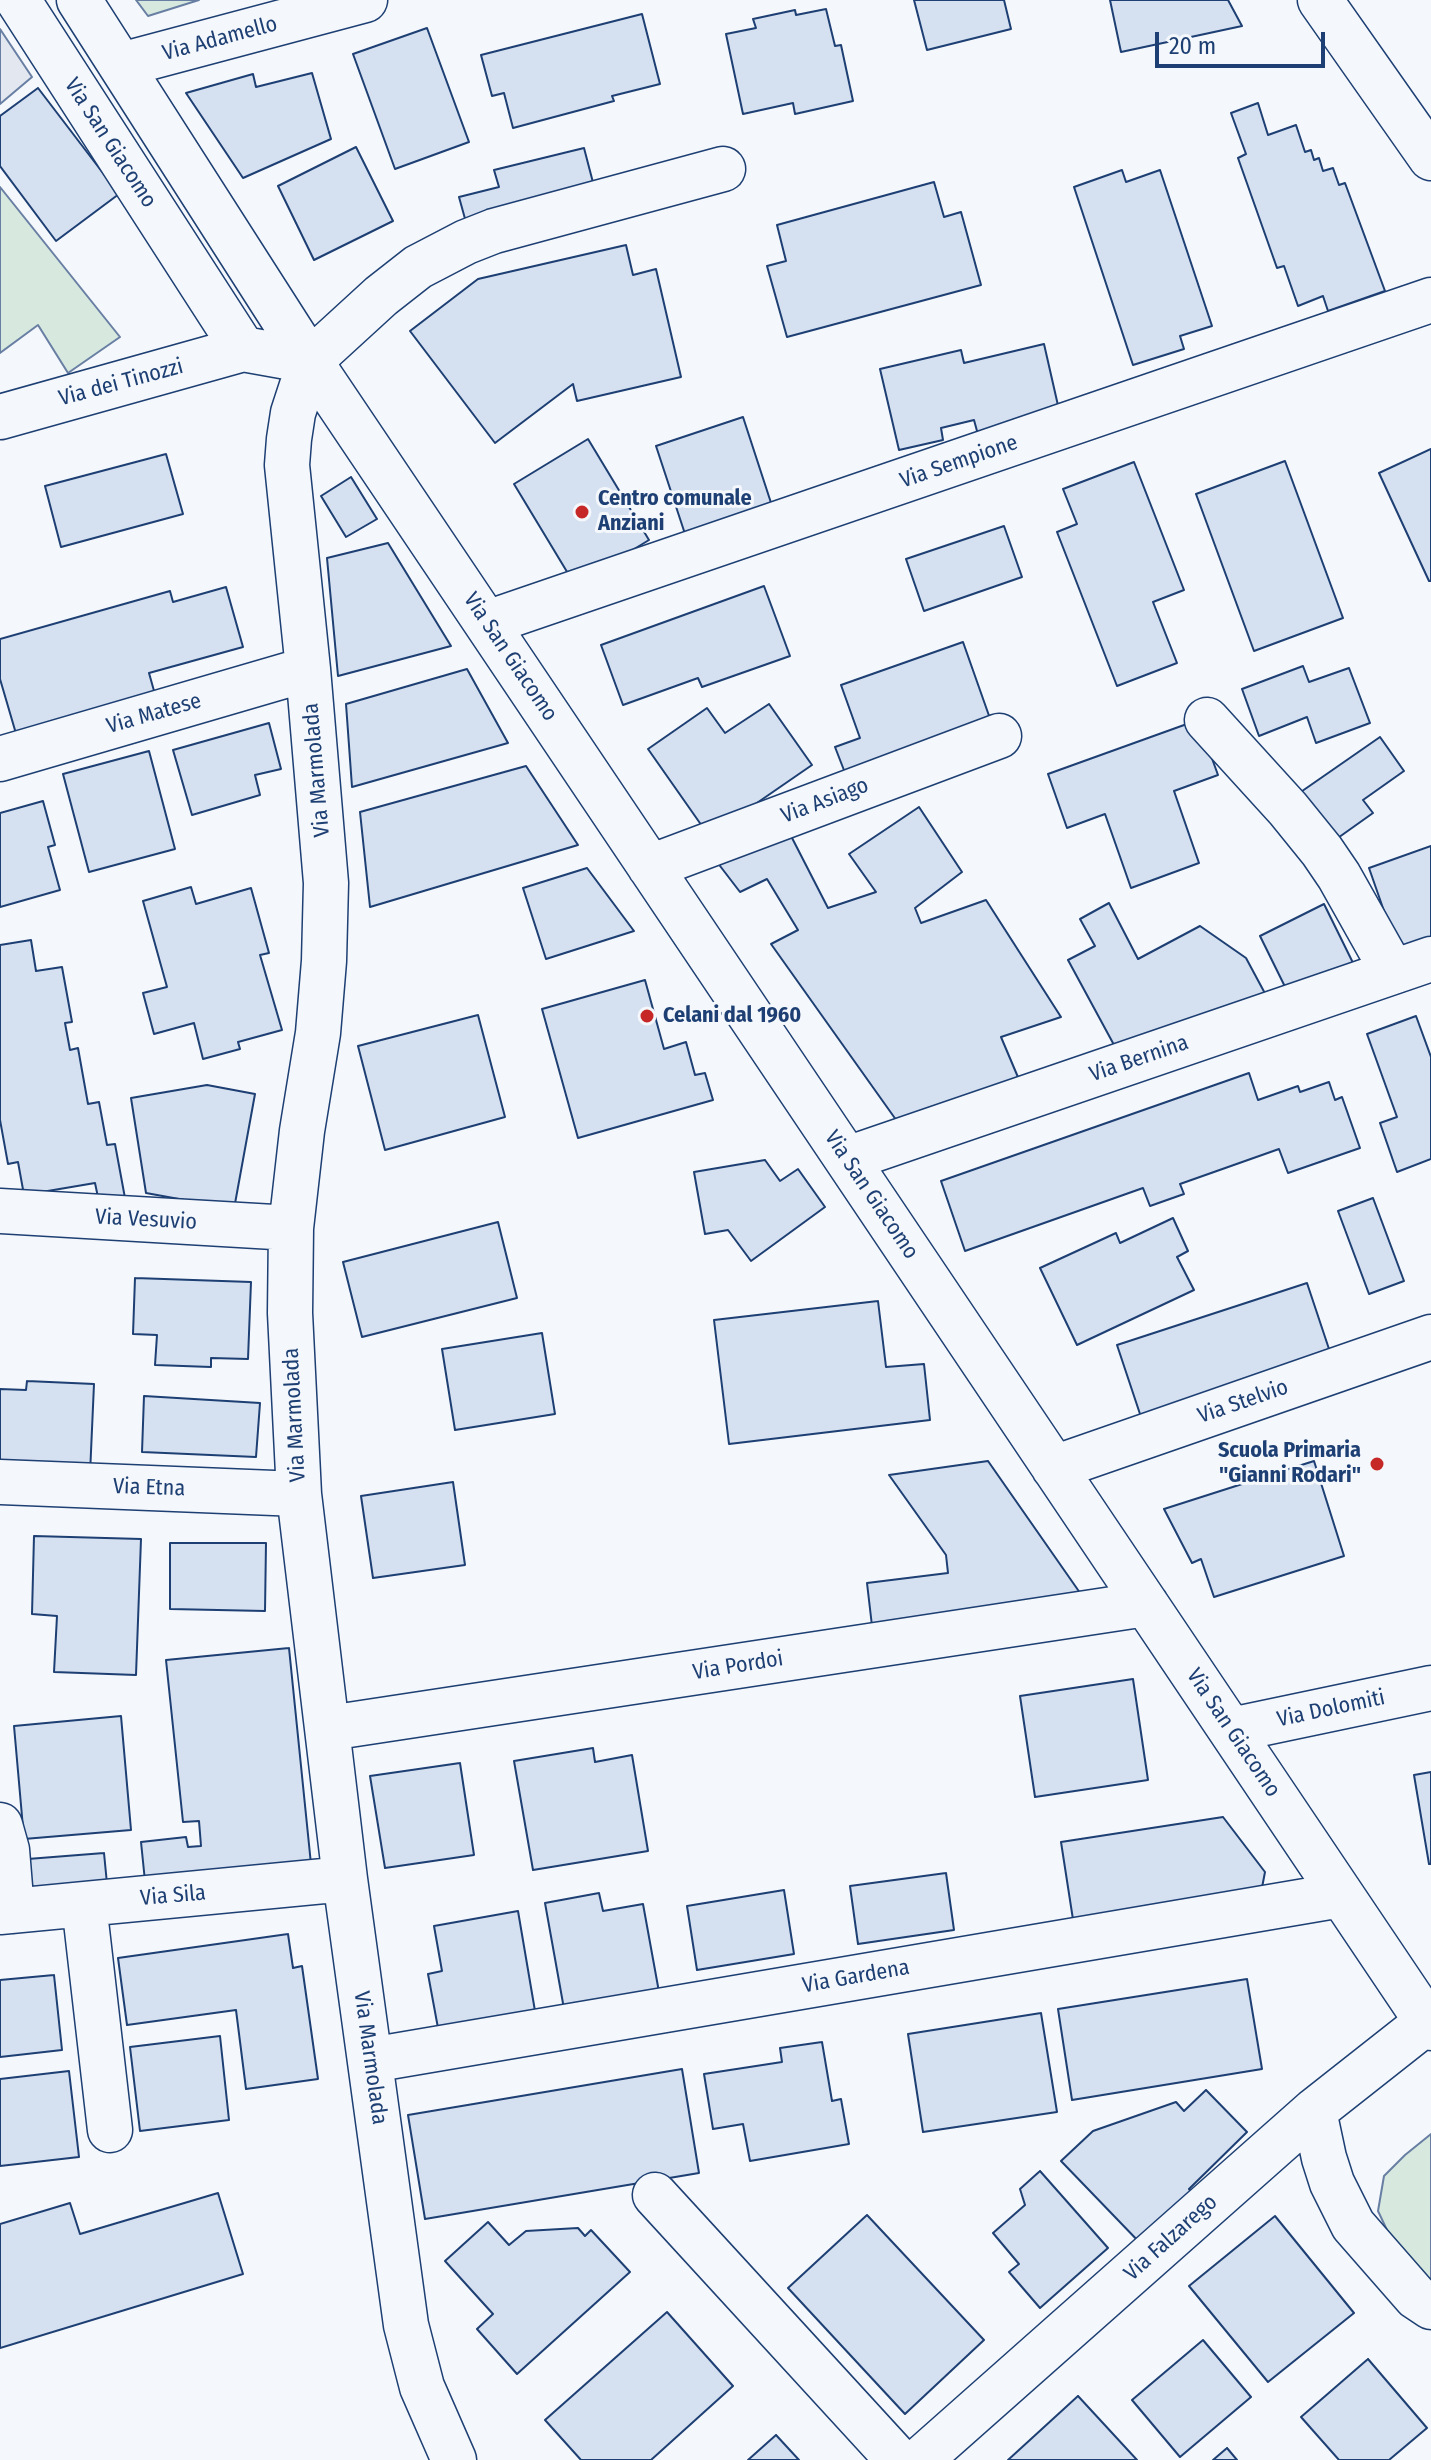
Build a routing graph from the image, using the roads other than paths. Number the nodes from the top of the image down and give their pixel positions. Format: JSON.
{"nodes":[{"id":1,"x":18,"y":0,"type":"edge"},
{"id":2,"x":79,"y":0,"type":"edge"},
{"id":3,"x":365,"y":0,"type":"edge"},
{"id":4,"x":1320,"y":0,"type":"edge"},
{"id":5,"x":121,"y":65,"type":"junction"},
{"id":6,"x":1431,"y":158,"type":"edge"},
{"id":7,"x":723,"y":169,"type":"dead end"},
{"id":8,"x":1431,"y":300,"type":"edge"},
{"id":9,"x":243,"y":349,"type":"junction"},
{"id":10,"x":310,"y":361,"type":"junction"},
{"id":11,"x":0,"y":417,"type":"edge"},
{"id":12,"x":487,"y":623,"type":"junction"},
{"id":13,"x":308,"y":669,"type":"junction"},
{"id":14,"x":1207,"y":720,"type":"dead end"},
{"id":15,"x":999,"y":736,"type":"dead end"},
{"id":16,"x":0,"y":759,"type":"edge"},
{"id":17,"x":650,"y":867,"type":"junction"},
{"id":18,"x":1412,"y":966,"type":"edge"},
{"id":19,"x":847,"y":1159,"type":"junction"},
{"id":20,"x":0,"y":1211,"type":"edge"},
{"id":21,"x":291,"y":1228,"type":"junction"},
{"id":22,"x":1431,"y":1337,"type":"edge"},
{"id":23,"x":1054,"y":1468,"type":"junction"},
{"id":24,"x":0,"y":1482,"type":"edge"},
{"id":25,"x":299,"y":1494,"type":"junction"},
{"id":26,"x":1146,"y":1604,"type":"junction"},
{"id":27,"x":1431,"y":1688,"type":"edge"},
{"id":28,"x":329,"y":1728,"type":"junction"},
{"id":29,"x":1231,"y":1730,"type":"junction"},
{"id":30,"x":0,"y":1825,"type":"edge"},
{"id":31,"x":345,"y":1879,"type":"junction"},
{"id":32,"x":1341,"y":1895,"type":"junction"},
{"id":33,"x":84,"y":1904,"type":"junction"},
{"id":34,"x":6,"y":1912,"type":"edge"},
{"id":35,"x":1429,"y":2025,"type":"edge"},
{"id":36,"x":371,"y":2060,"type":"junction"},
{"id":37,"x":1314,"y":2111,"type":"junction"},
{"id":38,"x":110,"y":2130,"type":"dead end"},
{"id":39,"x":655,"y":2195,"type":"dead end"},
{"id":40,"x":1431,"y":2307,"type":"edge"},
{"id":41,"x":454,"y":2460,"type":"edge"},
{"id":42,"x":898,"y":2460,"type":"edge"},
{"id":43,"x":920,"y":2460,"type":"edge"}],
"edges":[{"from":1,"to":9,"type":"street","name":"Via San Giacomo"},
{"from":2,"to":5,"type":"street","name":"Via San Giacomo"},
{"from":3,"to":5,"type":"street","name":"Via Adamello"},
{"from":4,"to":6,"type":"street"},
{"from":5,"to":10,"type":"street","name":"Via San Giacomo"},
{"from":7,"to":10,"type":"street"},
{"from":8,"to":12,"type":"street","name":"Via Sempione"},
{"from":9,"to":10,"type":"street"},
{"from":9,"to":11,"type":"street","name":"Via dei Tinozzi"},
{"from":10,"to":12,"type":"street","name":"Via San Giacomo"},
{"from":10,"to":13,"type":"street","name":"Via Marmolada"},
{"from":12,"to":17,"type":"street","name":"Via San Giacomo"},
{"from":13,"to":16,"type":"street","name":"Via Matese"},
{"from":13,"to":21,"type":"street","name":"Via Marmolada"},
{"from":14,"to":18,"type":"street"},
{"from":15,"to":17,"type":"street","name":"Via Asiago"},
{"from":17,"to":19,"type":"street","name":"Via San Giacomo"},
{"from":18,"to":19,"type":"street","name":"Via Bernina"},
{"from":19,"to":23,"type":"street","name":"Via San Giacomo"},
{"from":20,"to":21,"type":"street","name":"Via Vesuvio"},
{"from":21,"to":25,"type":"street","name":"Via Marmolada"},
{"from":22,"to":23,"type":"street","name":"Via Stelvio"},
{"from":23,"to":26,"type":"street","name":"Via San Giacomo"},
{"from":24,"to":25,"type":"street","name":"Via Etna"},
{"from":25,"to":28,"type":"street","name":"Via Marmolada"},
{"from":26,"to":28,"type":"street","name":"Via Pordoi"},
{"from":26,"to":29,"type":"street","name":"Via San Giacomo"},
{"from":27,"to":29,"type":"street","name":"Via Dolomiti"},
{"from":28,"to":31,"type":"street","name":"Via Marmolada"},
{"from":29,"to":32,"type":"street","name":"Via San Giacomo"},
{"from":30,"to":34,"type":"street"},
{"from":31,"to":33,"type":"street","name":"Via Sila"},
{"from":31,"to":36,"type":"street","name":"Via Marmolada"},
{"from":32,"to":35,"type":"street","name":"Via San Giacomo"},
{"from":32,"to":36,"type":"street","name":"Via Gardena"},
{"from":33,"to":34,"type":"street","name":"Via Sila"},
{"from":33,"to":38,"type":"street"},
{"from":35,"to":37,"type":"street","name":"Via Falzarego"},
{"from":36,"to":41,"type":"street","name":"Via Marmolada"},
{"from":37,"to":40,"type":"street"},
{"from":37,"to":43,"type":"street","name":"Via Falzarego"},
{"from":39,"to":42,"type":"street"}]}
